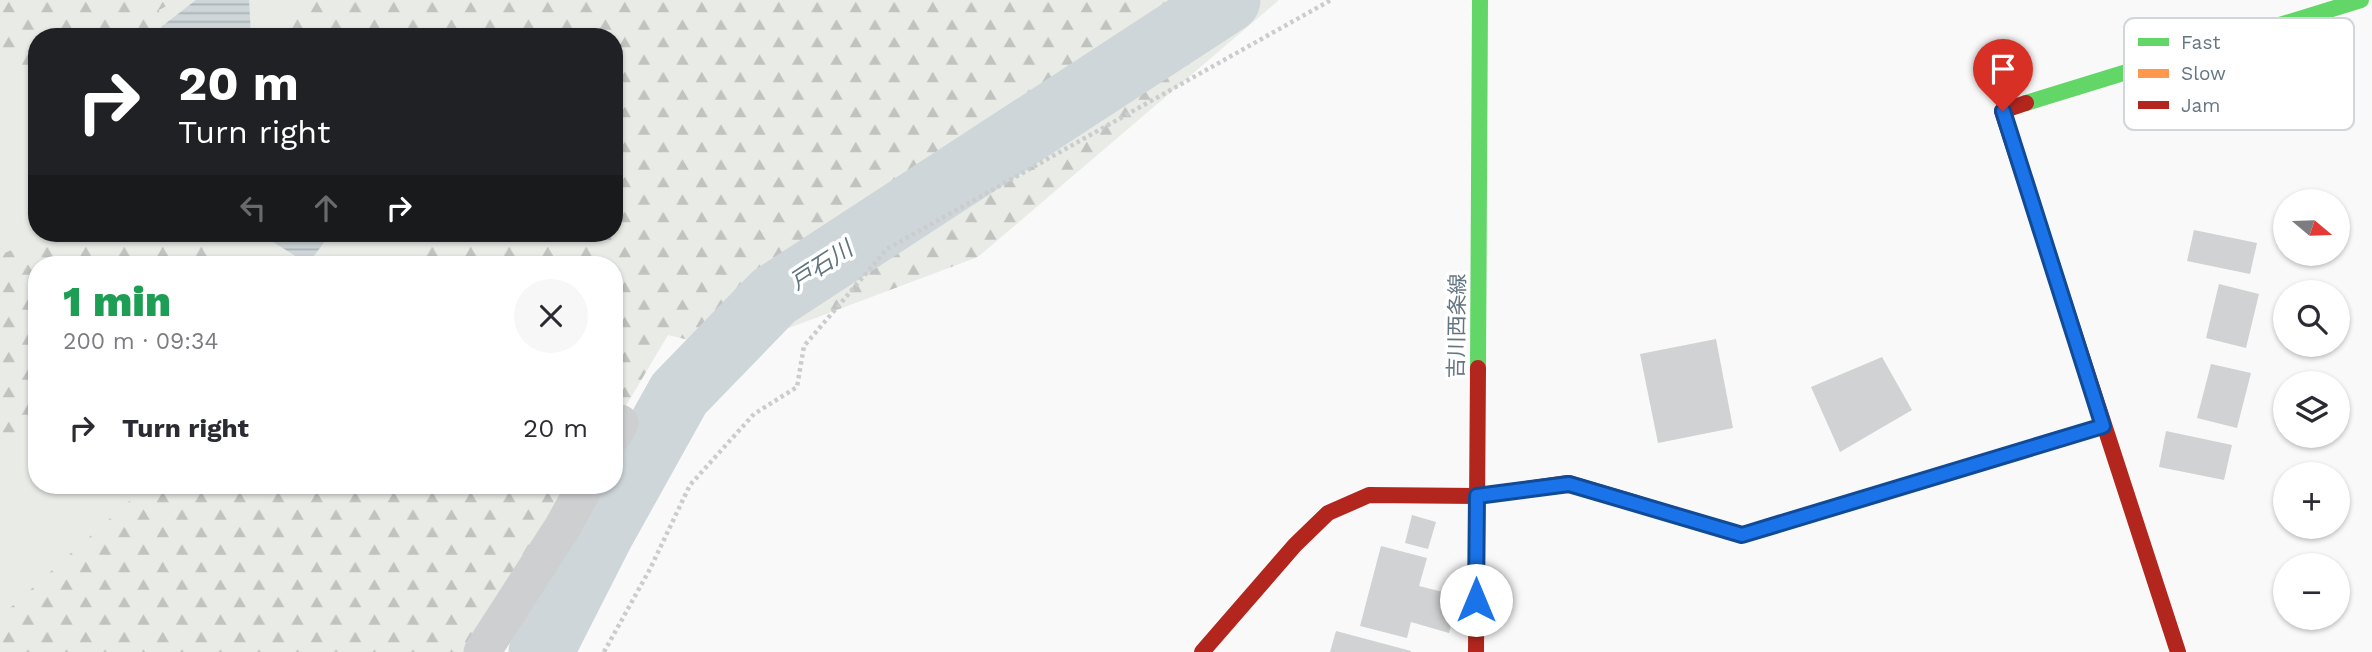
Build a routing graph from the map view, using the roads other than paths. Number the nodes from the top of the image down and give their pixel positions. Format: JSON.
{"nodes":[{"id":1,"x":1480,"y":0,"type":"edge"},
{"id":2,"x":2361,"y":0,"type":"edge"},
{"id":3,"x":2303,"y":18,"type":"edge"},
{"id":4,"x":2124,"y":73,"type":"edge"},
{"id":5,"x":2103,"y":426,"type":"junction"},
{"id":6,"x":581,"y":494,"type":"edge"},
{"id":7,"x":1477,"y":496,"type":"junction"},
{"id":8,"x":482,"y":652,"type":"edge"},
{"id":9,"x":1202,"y":652,"type":"edge"},
{"id":10,"x":1476,"y":652,"type":"edge"},
{"id":11,"x":2178,"y":652,"type":"edge"}],
"edges":[{"from":1,"to":7,"type":"street","name":"吉川西条線"},
{"from":2,"to":3,"type":"street"},
{"from":4,"to":5,"type":"street"},
{"from":5,"to":7,"type":"street"},
{"from":5,"to":11,"type":"street"},
{"from":6,"to":8,"type":"street"},
{"from":7,"to":9,"type":"street"},
{"from":7,"to":10,"type":"street","name":"吉川西条線"}]}
